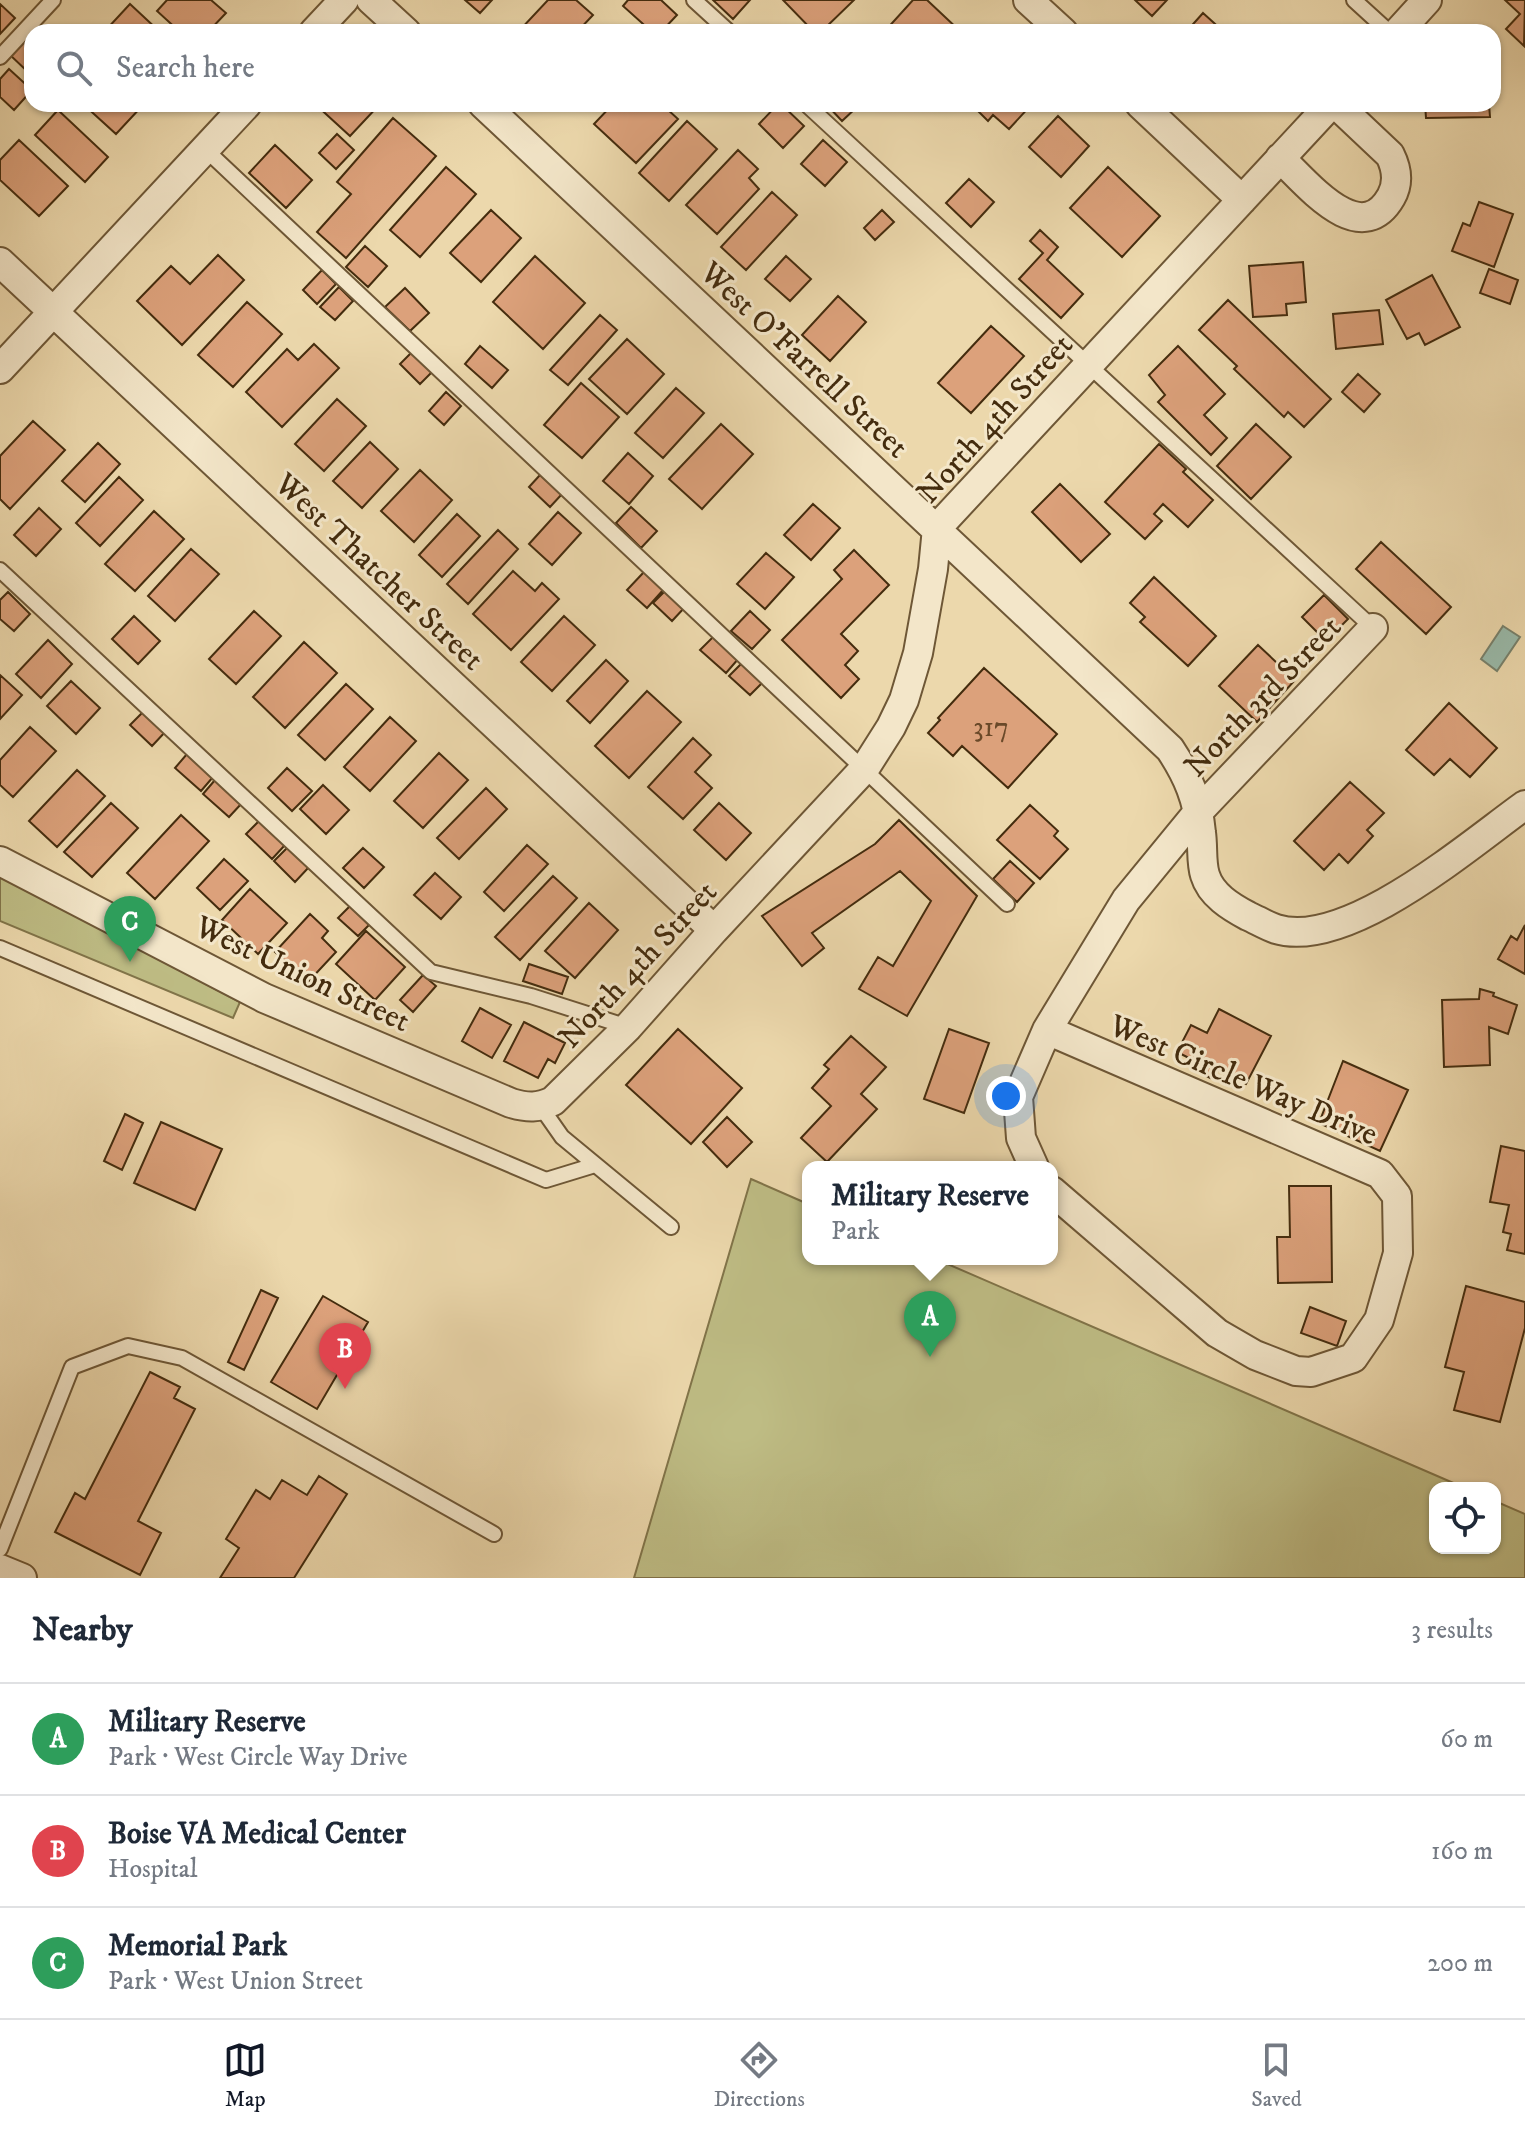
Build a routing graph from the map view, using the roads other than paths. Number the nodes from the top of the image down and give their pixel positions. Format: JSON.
{"nodes":[{"id":1,"x":53,"y":0,"type":"edge"},
{"id":2,"x":344,"y":0,"type":"edge"},
{"id":3,"x":371,"y":0,"type":"edge"},
{"id":4,"x":694,"y":0,"type":"edge"},
{"id":5,"x":1028,"y":0,"type":"edge"},
{"id":6,"x":1354,"y":0,"type":"edge"},
{"id":7,"x":1427,"y":0,"type":"edge"},
{"id":8,"x":31,"y":24,"type":"edge"},
{"id":9,"x":322,"y":24,"type":"edge"},
{"id":10,"x":397,"y":24,"type":"edge"},
{"id":11,"x":720,"y":24,"type":"edge"},
{"id":12,"x":1054,"y":24,"type":"edge"},
{"id":13,"x":1380,"y":24,"type":"edge"},
{"id":14,"x":1405,"y":24,"type":"edge"},
{"id":15,"x":24,"y":31,"type":"edge"},
{"id":16,"x":0,"y":57,"type":"edge"},
{"id":17,"x":240,"y":112,"type":"edge"},
{"id":18,"x":492,"y":112,"type":"edge"},
{"id":19,"x":815,"y":112,"type":"edge"},
{"id":20,"x":1148,"y":112,"type":"edge"},
{"id":21,"x":1325,"y":112,"type":"edge"},
{"id":22,"x":1342,"y":112,"type":"edge"},
{"id":23,"x":205,"y":149,"type":"junction"},
{"id":24,"x":1280,"y":158,"type":"junction"},
{"id":25,"x":1242,"y":200,"type":"junction"},
{"id":26,"x":0,"y":262,"type":"edge"},
{"id":27,"x":53,"y":312,"type":"junction"},
{"id":28,"x":1088,"y":365,"type":"junction"},
{"id":29,"x":0,"y":369,"type":"edge"},
{"id":30,"x":937,"y":528,"type":"junction"},
{"id":31,"x":0,"y":570,"type":"edge"},
{"id":32,"x":1373,"y":628,"type":"joint"},
{"id":33,"x":865,"y":768,"type":"junction"},
{"id":34,"x":1525,"y":805,"type":"edge"},
{"id":35,"x":1199,"y":811,"type":"junction"},
{"id":36,"x":0,"y":861,"type":"edge"},
{"id":37,"x":1007,"y":904,"type":"dead end"},
{"id":38,"x":714,"y":930,"type":"junction"},
{"id":39,"x":0,"y":948,"type":"edge"},
{"id":40,"x":628,"y":1027,"type":"junction"},
{"id":41,"x":1047,"y":1030,"type":"junction"},
{"id":42,"x":541,"y":1107,"type":"junction"},
{"id":43,"x":1031,"y":1161,"type":"edge"},
{"id":44,"x":595,"y":1165,"type":"junction"},
{"id":45,"x":1058,"y":1196,"type":"edge"},
{"id":46,"x":671,"y":1227,"type":"dead end"},
{"id":47,"x":494,"y":1534,"type":"dead end"},
{"id":48,"x":0,"y":1549,"type":"edge"},
{"id":49,"x":0,"y":1569,"type":"edge"},
{"id":50,"x":22,"y":1578,"type":"edge"}],
"edges":[{"from":1,"to":8,"type":"lane"},
{"from":2,"to":9,"type":"street"},
{"from":3,"to":10,"type":"street"},
{"from":4,"to":11,"type":"lane"},
{"from":5,"to":12,"type":"street"},
{"from":6,"to":13,"type":"lane"},
{"from":7,"to":14,"type":"street"},
{"from":15,"to":16,"type":"lane"},
{"from":17,"to":23,"type":"street"},
{"from":18,"to":30,"type":"street","name":"West O'Farrell Street"},
{"from":19,"to":28,"type":"lane"},
{"from":20,"to":25,"type":"street"},
{"from":21,"to":24,"type":"street","name":"North 4th Street"},
{"from":22,"to":24,"type":"street"},
{"from":23,"to":27,"type":"street"},
{"from":23,"to":33,"type":"lane"},
{"from":24,"to":25,"type":"street","name":"North 4th Street"},
{"from":25,"to":28,"type":"street","name":"North 4th Street"},
{"from":26,"to":27,"type":"street","name":"West Thatcher Street"},
{"from":27,"to":29,"type":"street"},
{"from":27,"to":38,"type":"street","name":"West Thatcher Street"},
{"from":28,"to":30,"type":"street","name":"North 4th Street"},
{"from":28,"to":32,"type":"lane"},
{"from":30,"to":33,"type":"street","name":"North 4th Street"},
{"from":30,"to":35,"type":"street","name":"West O'Farrell Street"},
{"from":31,"to":40,"type":"lane"},
{"from":32,"to":35,"type":"street","name":"North 3rd Street"},
{"from":33,"to":37,"type":"lane"},
{"from":33,"to":38,"type":"street","name":"North 4th Street"},
{"from":34,"to":35,"type":"street","name":"West O'Farrell Street"},
{"from":35,"to":41,"type":"street"},
{"from":36,"to":42,"type":"street","name":"West Union Street"},
{"from":38,"to":40,"type":"street","name":"North 4th Street"},
{"from":39,"to":44,"type":"lane"},
{"from":40,"to":42,"type":"street","name":"North 4th Street"},
{"from":41,"to":43,"type":"street"},
{"from":41,"to":45,"type":"street","name":"West Circle Way Drive"},
{"from":42,"to":44,"type":"lane"},
{"from":44,"to":46,"type":"lane"},
{"from":47,"to":48,"type":"lane"},
{"from":49,"to":50,"type":"street"}]}
